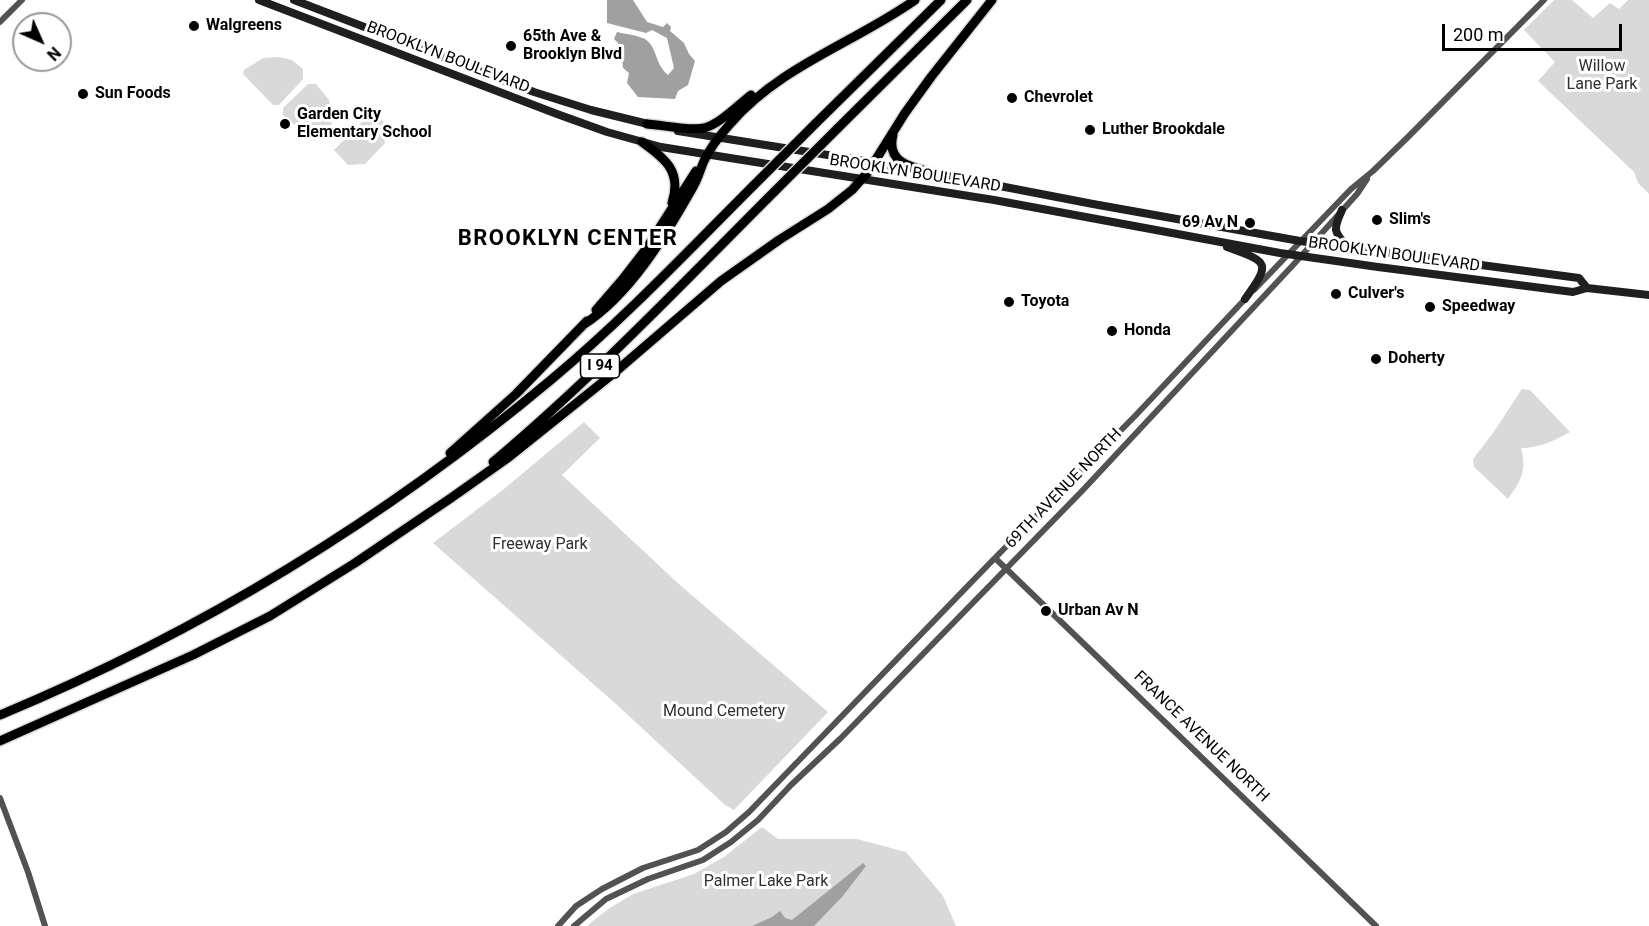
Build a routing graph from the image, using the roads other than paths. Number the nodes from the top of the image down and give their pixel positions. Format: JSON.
{"nodes":[{"id":1,"x":22,"y":0,"type":"edge"},
{"id":2,"x":259,"y":0,"type":"edge"},
{"id":3,"x":294,"y":0,"type":"edge"},
{"id":4,"x":915,"y":0,"type":"edge"},
{"id":5,"x":941,"y":0,"type":"edge"},
{"id":6,"x":967,"y":0,"type":"edge"},
{"id":7,"x":992,"y":0,"type":"edge"},
{"id":8,"x":1544,"y":0,"type":"edge"},
{"id":9,"x":0,"y":22,"type":"edge"},
{"id":10,"x":820,"y":56,"type":"junction"},
{"id":11,"x":647,"y":124,"type":"junction"},
{"id":12,"x":896,"y":128,"type":"junction"},
{"id":13,"x":718,"y":138,"type":"junction"},
{"id":14,"x":642,"y":142,"type":"junction"},
{"id":15,"x":704,"y":160,"type":"junction"},
{"id":16,"x":874,"y":162,"type":"junction"},
{"id":17,"x":1373,"y":171,"type":"junction"},
{"id":18,"x":930,"y":172,"type":"junction"},
{"id":19,"x":862,"y":179,"type":"junction"},
{"id":20,"x":1342,"y":210,"type":"junction"},
{"id":21,"x":668,"y":215,"type":"junction"},
{"id":22,"x":1209,"y":240,"type":"junction"},
{"id":23,"x":1300,"y":241,"type":"junction"},
{"id":24,"x":1312,"y":242,"type":"junction"},
{"id":25,"x":1350,"y":248,"type":"junction"},
{"id":26,"x":1289,"y":254,"type":"junction"},
{"id":27,"x":1301,"y":256,"type":"junction"},
{"id":28,"x":1587,"y":288,"type":"junction"},
{"id":29,"x":1649,"y":295,"type":"edge"},
{"id":30,"x":1245,"y":299,"type":"junction"},
{"id":31,"x":583,"y":325,"type":"junction"},
{"id":32,"x":405,"y":492,"type":"junction"},
{"id":33,"x":410,"y":525,"type":"junction"},
{"id":34,"x":995,"y":558,"type":"junction"},
{"id":35,"x":1007,"y":568,"type":"junction"},
{"id":36,"x":0,"y":715,"type":"edge"},
{"id":37,"x":0,"y":741,"type":"edge"},
{"id":38,"x":0,"y":798,"type":"edge"},
{"id":39,"x":45,"y":926,"type":"edge"},
{"id":40,"x":558,"y":926,"type":"edge"},
{"id":41,"x":574,"y":926,"type":"edge"},
{"id":42,"x":1376,"y":926,"type":"edge"}],
"edges":[{"from":1,"to":9,"type":"street"},
{"from":2,"to":14,"type":"main road","name":"BROOKLYN BOULEVARD"},
{"from":3,"to":11,"type":"main road","name":"BROOKLYN BOULEVARD"},
{"from":4,"to":10,"type":"highway"},
{"from":5,"to":32,"type":"highway","number":"I 94","bridge":true},
{"from":6,"to":33,"type":"highway","number":"I 94","bridge":true},
{"from":7,"to":12,"type":"highway"},
{"from":8,"to":17,"type":"street","name":"69TH AVENUE NORTH"},
{"from":10,"to":11,"type":"highway"},
{"from":10,"to":13,"type":"highway"},
{"from":11,"to":13,"type":"main road","name":"BROOKLYN BOULEVARD"},
{"from":12,"to":16,"type":"highway"},
{"from":12,"to":18,"type":"highway"},
{"from":13,"to":15,"type":"highway"},
{"from":13,"to":16,"type":"main road","name":"BROOKLYN BOULEVARD"},
{"from":14,"to":15,"type":"main road","name":"BROOKLYN BOULEVARD"},
{"from":14,"to":21,"type":"highway"},
{"from":15,"to":19,"type":"main road","name":"BROOKLYN BOULEVARD"},
{"from":15,"to":21,"type":"highway"},
{"from":15,"to":31,"type":"highway"},
{"from":16,"to":18,"type":"main road","name":"BROOKLYN BOULEVARD"},
{"from":16,"to":19,"type":"highway"},
{"from":17,"to":20,"type":"street","name":"69TH AVENUE NORTH"},
{"from":17,"to":23,"type":"street","name":"69TH AVENUE NORTH"},
{"from":18,"to":23,"type":"main road","name":"BROOKLYN BOULEVARD"},
{"from":19,"to":22,"type":"main road","name":"BROOKLYN BOULEVARD"},
{"from":19,"to":33,"type":"highway"},
{"from":20,"to":24,"type":"street","name":"69TH AVENUE NORTH"},
{"from":20,"to":25,"type":"main road"},
{"from":21,"to":31,"type":"highway"},
{"from":22,"to":26,"type":"main road","name":"BROOKLYN BOULEVARD"},
{"from":22,"to":30,"type":"main road"},
{"from":23,"to":24,"type":"main road","name":"BROOKLYN BOULEVARD"},
{"from":23,"to":26,"type":"street","name":"69TH AVENUE NORTH"},
{"from":24,"to":25,"type":"main road","name":"BROOKLYN BOULEVARD"},
{"from":24,"to":27,"type":"street","name":"69TH AVENUE NORTH"},
{"from":25,"to":28,"type":"main road","name":"BROOKLYN BOULEVARD"},
{"from":26,"to":27,"type":"main road","name":"BROOKLYN BOULEVARD"},
{"from":26,"to":30,"type":"street","name":"69TH AVENUE NORTH"},
{"from":27,"to":28,"type":"main road","name":"BROOKLYN BOULEVARD"},
{"from":27,"to":35,"type":"street","name":"69TH AVENUE NORTH"},
{"from":28,"to":29,"type":"main road","name":"BROOKLYN BOULEVARD"},
{"from":30,"to":34,"type":"street","name":"69TH AVENUE NORTH"},
{"from":31,"to":32,"type":"highway"},
{"from":32,"to":36,"type":"highway","number":"I 94"},
{"from":33,"to":37,"type":"highway","number":"I 94"},
{"from":34,"to":35,"type":"street","name":"FRANCE AVENUE NORTH"},
{"from":34,"to":40,"type":"street","name":"69TH AVENUE NORTH"},
{"from":35,"to":41,"type":"street","name":"69TH AVENUE NORTH"},
{"from":35,"to":42,"type":"street","name":"FRANCE AVENUE NORTH"},
{"from":38,"to":39,"type":"street"}]}
